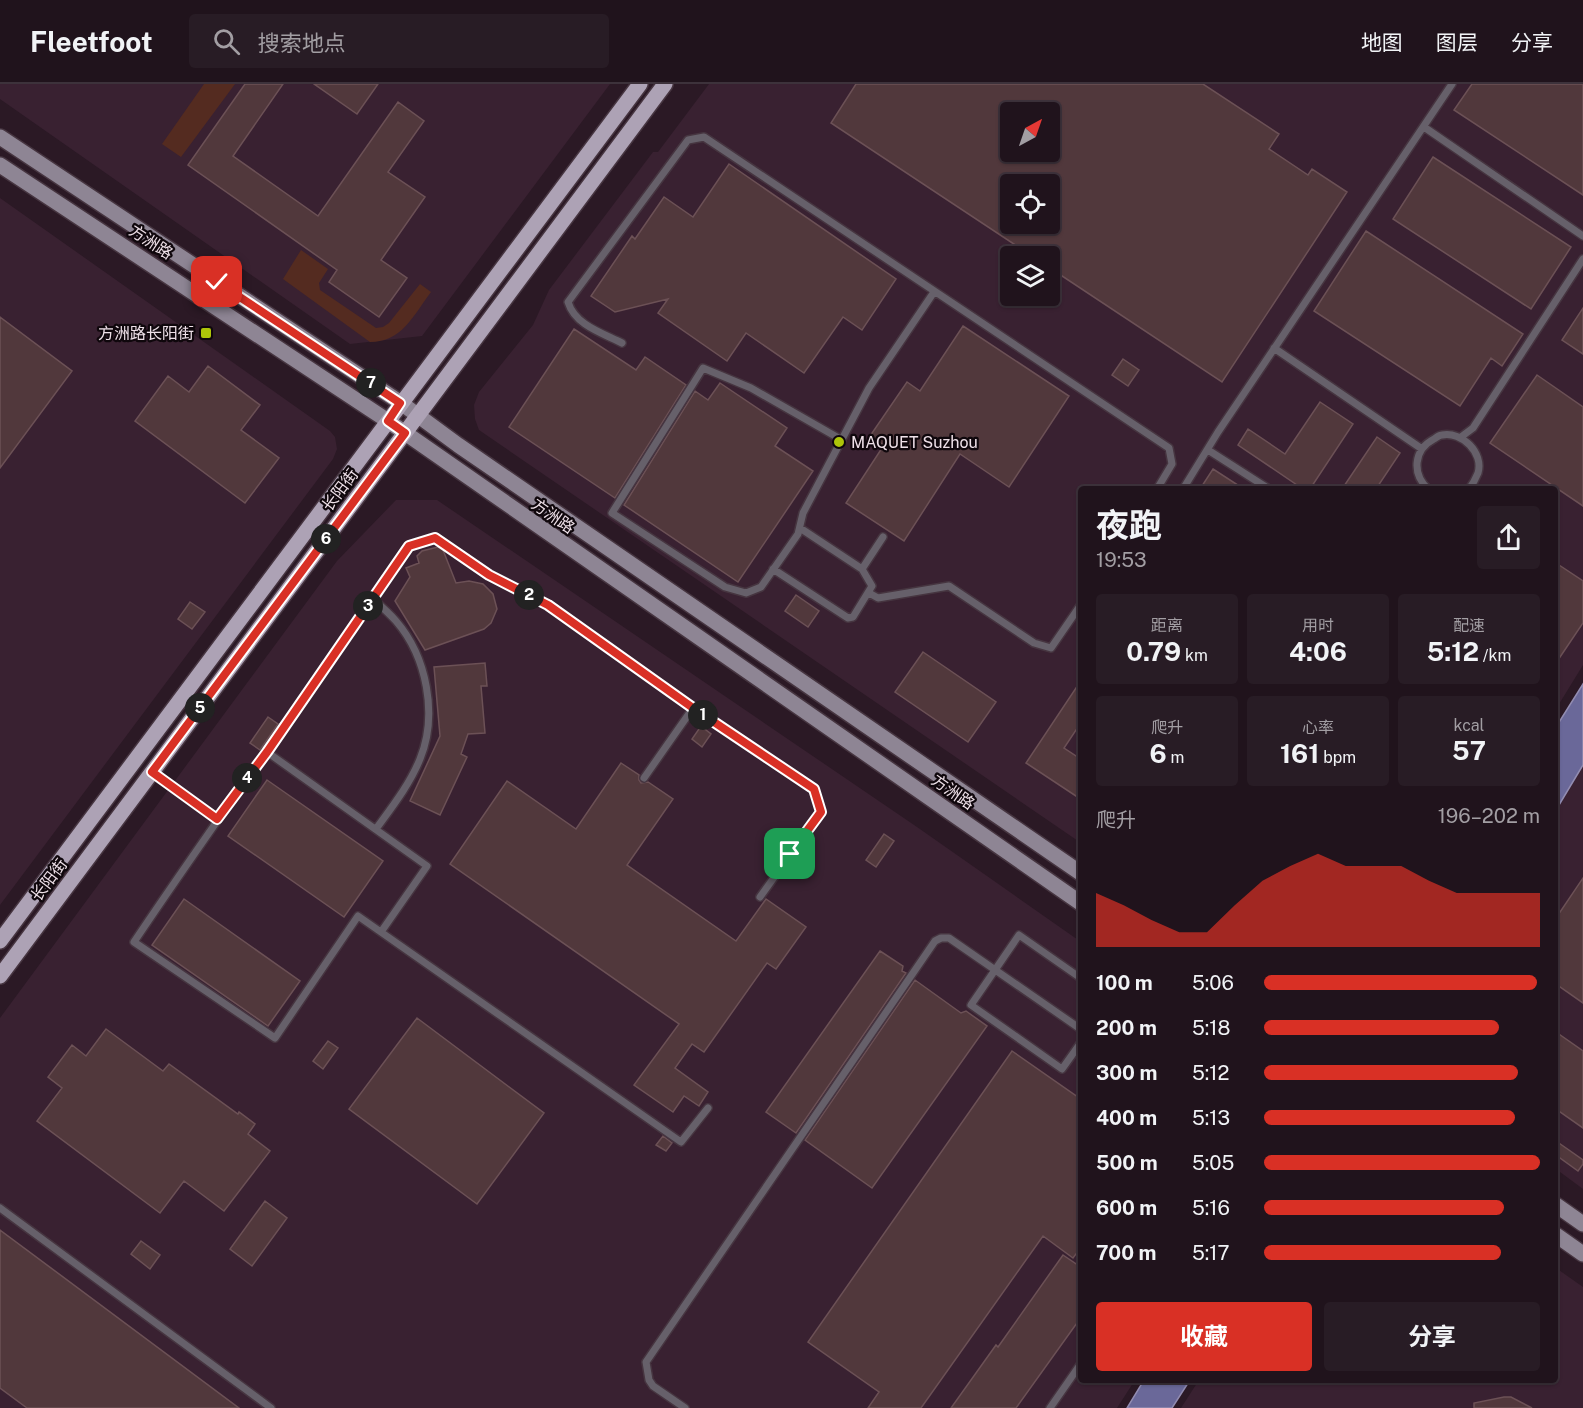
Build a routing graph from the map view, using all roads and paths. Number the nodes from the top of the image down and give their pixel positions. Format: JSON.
{"nodes":[{"id":1,"x":640,"y":84,"type":"edge"},
{"id":2,"x":665,"y":84,"type":"edge"},
{"id":3,"x":1452,"y":84,"type":"edge"},
{"id":4,"x":1424,"y":127,"type":"junction"},
{"id":5,"x":0,"y":137,"type":"edge"},
{"id":6,"x":0,"y":165,"type":"edge"},
{"id":7,"x":1583,"y":236,"type":"edge"},
{"id":8,"x":1583,"y":260,"type":"edge"},
{"id":9,"x":934,"y":292,"type":"junction"},
{"id":10,"x":622,"y":343,"type":"dead end"},
{"id":11,"x":1274,"y":348,"type":"junction"},
{"id":12,"x":400,"y":403,"type":"junction"},
{"id":13,"x":418,"y":416,"type":"junction"},
{"id":14,"x":388,"y":421,"type":"junction"},
{"id":15,"x":405,"y":433,"type":"junction"},
{"id":16,"x":1461,"y":437,"type":"junction"},
{"id":17,"x":842,"y":440,"type":"junction"},
{"id":18,"x":1422,"y":449,"type":"junction"},
{"id":19,"x":1208,"y":450,"type":"junction"},
{"id":20,"x":1159,"y":486,"type":"edge"},
{"id":21,"x":1186,"y":486,"type":"edge"},
{"id":22,"x":1264,"y":486,"type":"edge"},
{"id":23,"x":1425,"y":486,"type":"edge"},
{"id":24,"x":1471,"y":486,"type":"edge"},
{"id":25,"x":800,"y":528,"type":"junction"},
{"id":26,"x":883,"y":537,"type":"dead end"},
{"id":27,"x":773,"y":569,"type":"junction"},
{"id":28,"x":862,"y":569,"type":"junction"},
{"id":29,"x":869,"y":593,"type":"junction"},
{"id":30,"x":373,"y":598,"type":"junction"},
{"id":31,"x":1078,"y":609,"type":"edge"},
{"id":32,"x":693,"y":708,"type":"junction"},
{"id":33,"x":267,"y":752,"type":"junction"},
{"id":34,"x":152,"y":772,"type":"junction"},
{"id":35,"x":644,"y":778,"type":"dead end"},
{"id":36,"x":217,"y":819,"type":"junction"},
{"id":37,"x":376,"y":829,"type":"junction"},
{"id":38,"x":1078,"y":871,"type":"edge"},
{"id":39,"x":760,"y":897,"type":"dead end"},
{"id":40,"x":1078,"y":900,"type":"edge"},
{"id":41,"x":381,"y":932,"type":"junction"},
{"id":42,"x":0,"y":941,"type":"edge"},
{"id":43,"x":996,"y":970,"type":"junction"},
{"id":44,"x":0,"y":976,"type":"edge"},
{"id":45,"x":1078,"y":976,"type":"edge"},
{"id":46,"x":1078,"y":1026,"type":"edge"},
{"id":47,"x":1078,"y":1047,"type":"edge"},
{"id":48,"x":708,"y":1108,"type":"dead end"},
{"id":49,"x":1558,"y":1206,"type":"edge"},
{"id":50,"x":0,"y":1208,"type":"edge"},
{"id":51,"x":1583,"y":1224,"type":"edge"},
{"id":52,"x":1558,"y":1236,"type":"edge"},
{"id":53,"x":1583,"y":1254,"type":"edge"},
{"id":54,"x":1078,"y":1368,"type":"edge"},
{"id":55,"x":271,"y":1408,"type":"edge"},
{"id":56,"x":686,"y":1408,"type":"edge"},
{"id":57,"x":1050,"y":1408,"type":"edge"}],
"edges":[{"from":1,"to":12,"type":"main road","name":"长阳街"},
{"from":2,"to":13,"type":"main road","name":"长阳街"},
{"from":3,"to":4,"type":"lane"},
{"from":4,"to":7,"type":"lane"},
{"from":4,"to":11,"type":"lane"},
{"from":5,"to":12,"type":"main road","name":"方洲路"},
{"from":6,"to":14,"type":"main road","name":"方洲路"},
{"from":8,"to":16,"type":"lane"},
{"from":9,"to":10,"type":"lane"},
{"from":9,"to":17,"type":"lane"},
{"from":9,"to":20,"type":"lane"},
{"from":11,"to":18,"type":"lane"},
{"from":11,"to":19,"type":"lane"},
{"from":12,"to":13,"type":"main road","name":"方洲路"},
{"from":12,"to":14,"type":"main road","name":"长阳街"},
{"from":13,"to":15,"type":"main road","name":"长阳街"},
{"from":13,"to":38,"type":"main road","name":"方洲路"},
{"from":14,"to":15,"type":"main road","name":"方洲路"},
{"from":14,"to":42,"type":"main road","name":"长阳街"},
{"from":15,"to":34,"type":"main road","name":"长阳街"},
{"from":15,"to":40,"type":"main road","name":"方洲路"},
{"from":16,"to":18,"type":"lane"},
{"from":16,"to":24,"type":"lane"},
{"from":17,"to":25,"type":"lane"},
{"from":17,"to":27,"type":"lane"},
{"from":18,"to":23,"type":"lane"},
{"from":19,"to":21,"type":"lane"},
{"from":19,"to":22,"type":"lane"},
{"from":25,"to":27,"type":"lane"},
{"from":25,"to":28,"type":"lane"},
{"from":26,"to":28,"type":"lane"},
{"from":27,"to":29,"type":"lane"},
{"from":28,"to":29,"type":"lane"},
{"from":29,"to":31,"type":"lane"},
{"from":30,"to":32,"type":"lane"},
{"from":30,"to":33,"type":"lane"},
{"from":30,"to":37,"type":"lane"},
{"from":32,"to":35,"type":"lane"},
{"from":32,"to":39,"type":"lane"},
{"from":33,"to":36,"type":"lane"},
{"from":33,"to":37,"type":"lane"},
{"from":34,"to":36,"type":"lane"},
{"from":34,"to":44,"type":"main road","name":"长阳街"},
{"from":36,"to":41,"type":"lane"},
{"from":37,"to":41,"type":"lane"},
{"from":41,"to":48,"type":"lane"},
{"from":43,"to":45,"type":"lane"},
{"from":43,"to":46,"type":"lane"},
{"from":43,"to":47,"type":"lane"},
{"from":43,"to":56,"type":"lane"},
{"from":49,"to":51,"type":"main road"},
{"from":50,"to":55,"type":"lane"},
{"from":52,"to":53,"type":"main road"},
{"from":54,"to":57,"type":"lane"}]}
